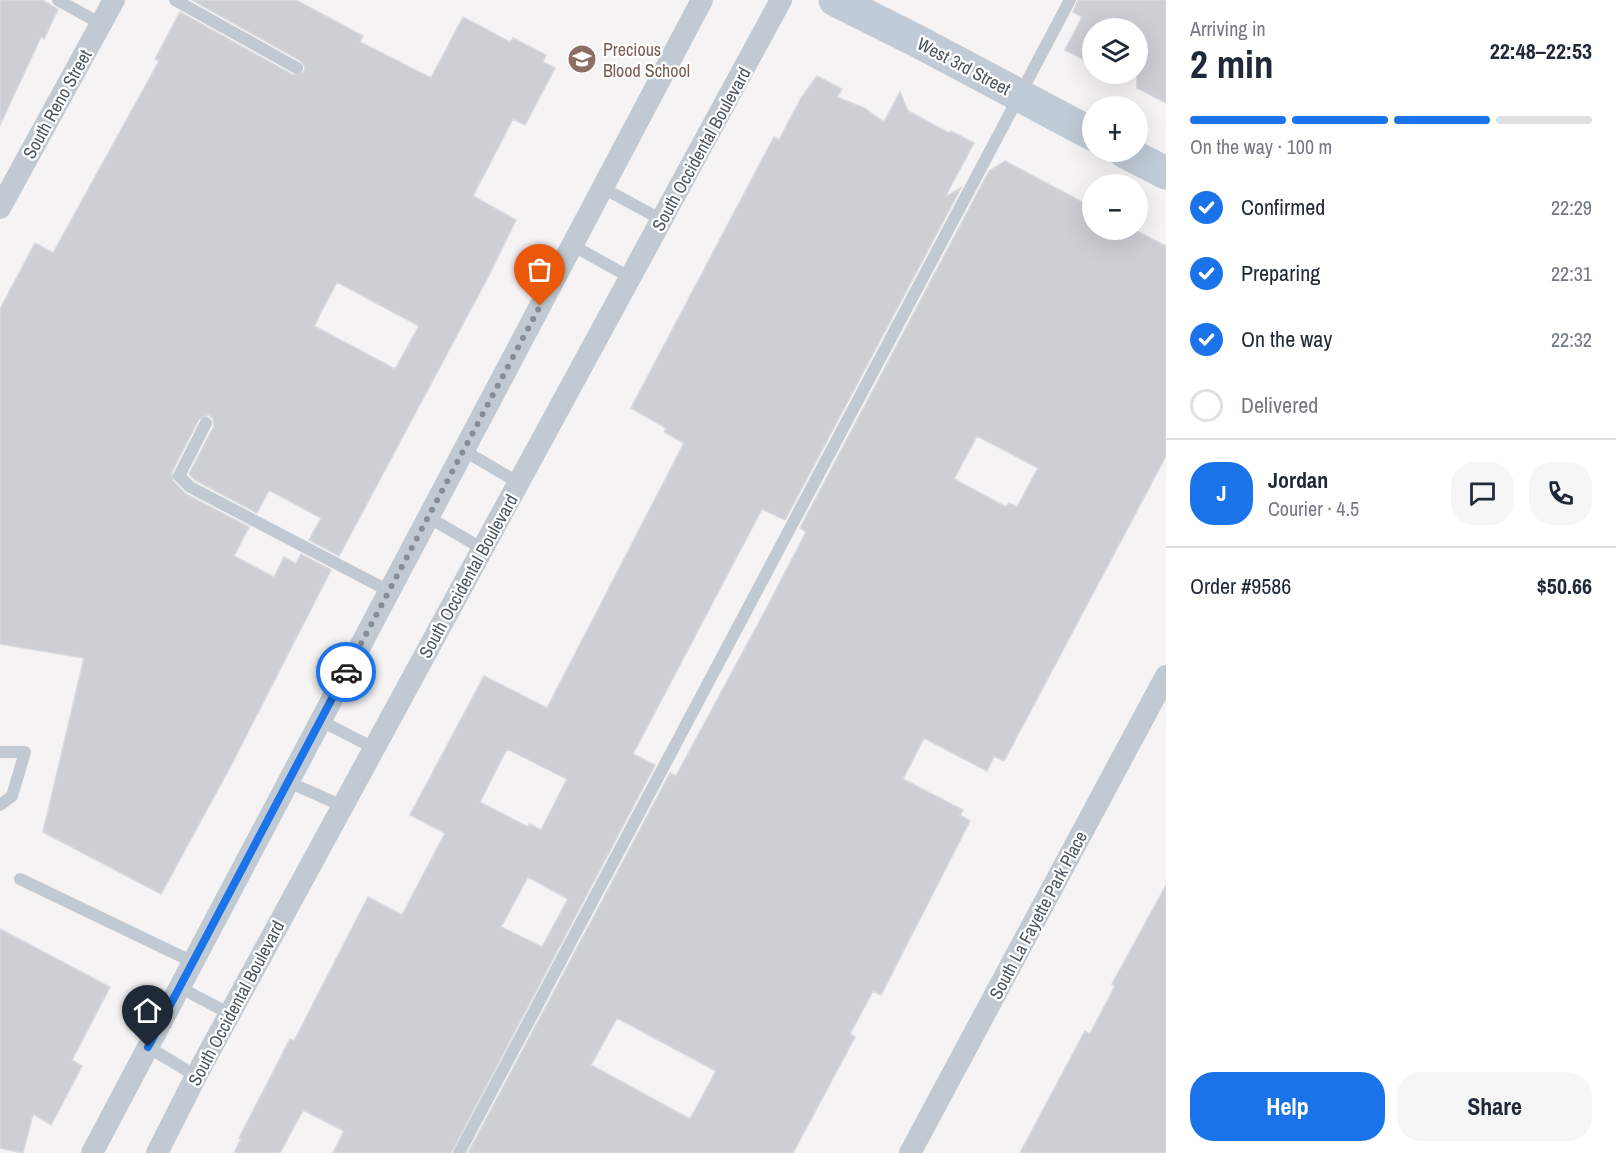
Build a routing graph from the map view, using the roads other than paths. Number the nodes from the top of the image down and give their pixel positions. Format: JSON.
{"nodes":[{"id":1,"x":58,"y":0,"type":"edge"},
{"id":2,"x":114,"y":0,"type":"edge"},
{"id":3,"x":175,"y":0,"type":"edge"},
{"id":4,"x":702,"y":0,"type":"edge"},
{"id":5,"x":781,"y":0,"type":"edge"},
{"id":6,"x":835,"y":0,"type":"edge"},
{"id":7,"x":1070,"y":0,"type":"edge"},
{"id":8,"x":101,"y":24,"type":"junction"},
{"id":9,"x":297,"y":68,"type":"dead end"},
{"id":10,"x":1019,"y":95,"type":"junction"},
{"id":11,"x":1082,"y":129,"type":"edge"},
{"id":12,"x":1145,"y":162,"type":"edge"},
{"id":13,"x":1166,"y":173,"type":"edge"},
{"id":14,"x":603,"y":188,"type":"junction"},
{"id":15,"x":0,"y":208,"type":"edge"},
{"id":16,"x":662,"y":220,"type":"junction"},
{"id":17,"x":572,"y":244,"type":"junction"},
{"id":18,"x":631,"y":278,"type":"junction"},
{"id":19,"x":206,"y":423,"type":"dead end"},
{"id":20,"x":464,"y":450,"type":"junction"},
{"id":21,"x":519,"y":483,"type":"junction"},
{"id":22,"x":428,"y":517,"type":"junction"},
{"id":23,"x":483,"y":549,"type":"junction"},
{"id":24,"x":389,"y":591,"type":"junction"},
{"id":25,"x":1166,"y":676,"type":"edge"},
{"id":26,"x":321,"y":721,"type":"junction"},
{"id":27,"x":375,"y":748,"type":"junction"},
{"id":28,"x":0,"y":753,"type":"edge"},
{"id":29,"x":288,"y":782,"type":"junction"},
{"id":30,"x":0,"y":805,"type":"edge"},
{"id":31,"x":343,"y":806,"type":"junction"},
{"id":32,"x":20,"y":879,"type":"dead end"},
{"id":33,"x":193,"y":962,"type":"junction"},
{"id":34,"x":179,"y":987,"type":"junction"},
{"id":35,"x":230,"y":1014,"type":"junction"},
{"id":36,"x":148,"y":1047,"type":"junction"},
{"id":37,"x":196,"y":1076,"type":"junction"},
{"id":38,"x":92,"y":1153,"type":"edge"},
{"id":39,"x":157,"y":1153,"type":"edge"},
{"id":40,"x":459,"y":1153,"type":"edge"},
{"id":41,"x":910,"y":1153,"type":"edge"}],
"edges":[{"from":1,"to":8,"type":"lane"},
{"from":2,"to":8,"type":"street","name":"South Reno Street"},
{"from":3,"to":9,"type":"lane"},
{"from":4,"to":14,"type":"street"},
{"from":5,"to":16,"type":"street","name":"South Occidental Boulevard"},
{"from":6,"to":10,"type":"main road","name":"West 3rd Street"},
{"from":7,"to":10,"type":"lane"},
{"from":8,"to":15,"type":"street","name":"South Reno Street"},
{"from":10,"to":11,"type":"main road","name":"West 3rd Street"},
{"from":10,"to":40,"type":"lane"},
{"from":12,"to":13,"type":"main road"},
{"from":14,"to":16,"type":"lane"},
{"from":14,"to":17,"type":"street"},
{"from":16,"to":18,"type":"street","name":"South Occidental Boulevard"},
{"from":17,"to":18,"type":"lane"},
{"from":17,"to":20,"type":"street"},
{"from":18,"to":21,"type":"street","name":"South Occidental Boulevard"},
{"from":19,"to":24,"type":"lane"},
{"from":20,"to":21,"type":"lane"},
{"from":20,"to":22,"type":"street"},
{"from":21,"to":23,"type":"street","name":"South Occidental Boulevard"},
{"from":22,"to":23,"type":"lane"},
{"from":22,"to":24,"type":"street"},
{"from":23,"to":27,"type":"street","name":"South Occidental Boulevard"},
{"from":24,"to":26,"type":"street"},
{"from":25,"to":41,"type":"street","name":"South La Fayette Park Place"},
{"from":26,"to":27,"type":"lane"},
{"from":26,"to":29,"type":"street"},
{"from":27,"to":31,"type":"street","name":"South Occidental Boulevard"},
{"from":28,"to":30,"type":"lane"},
{"from":29,"to":31,"type":"lane"},
{"from":29,"to":33,"type":"street"},
{"from":31,"to":35,"type":"street","name":"South Occidental Boulevard"},
{"from":32,"to":33,"type":"lane"},
{"from":33,"to":34,"type":"street"},
{"from":34,"to":35,"type":"lane"},
{"from":34,"to":36,"type":"street"},
{"from":35,"to":37,"type":"street","name":"South Occidental Boulevard"},
{"from":36,"to":37,"type":"lane"},
{"from":36,"to":38,"type":"street"},
{"from":37,"to":39,"type":"street","name":"South Occidental Boulevard"}]}
